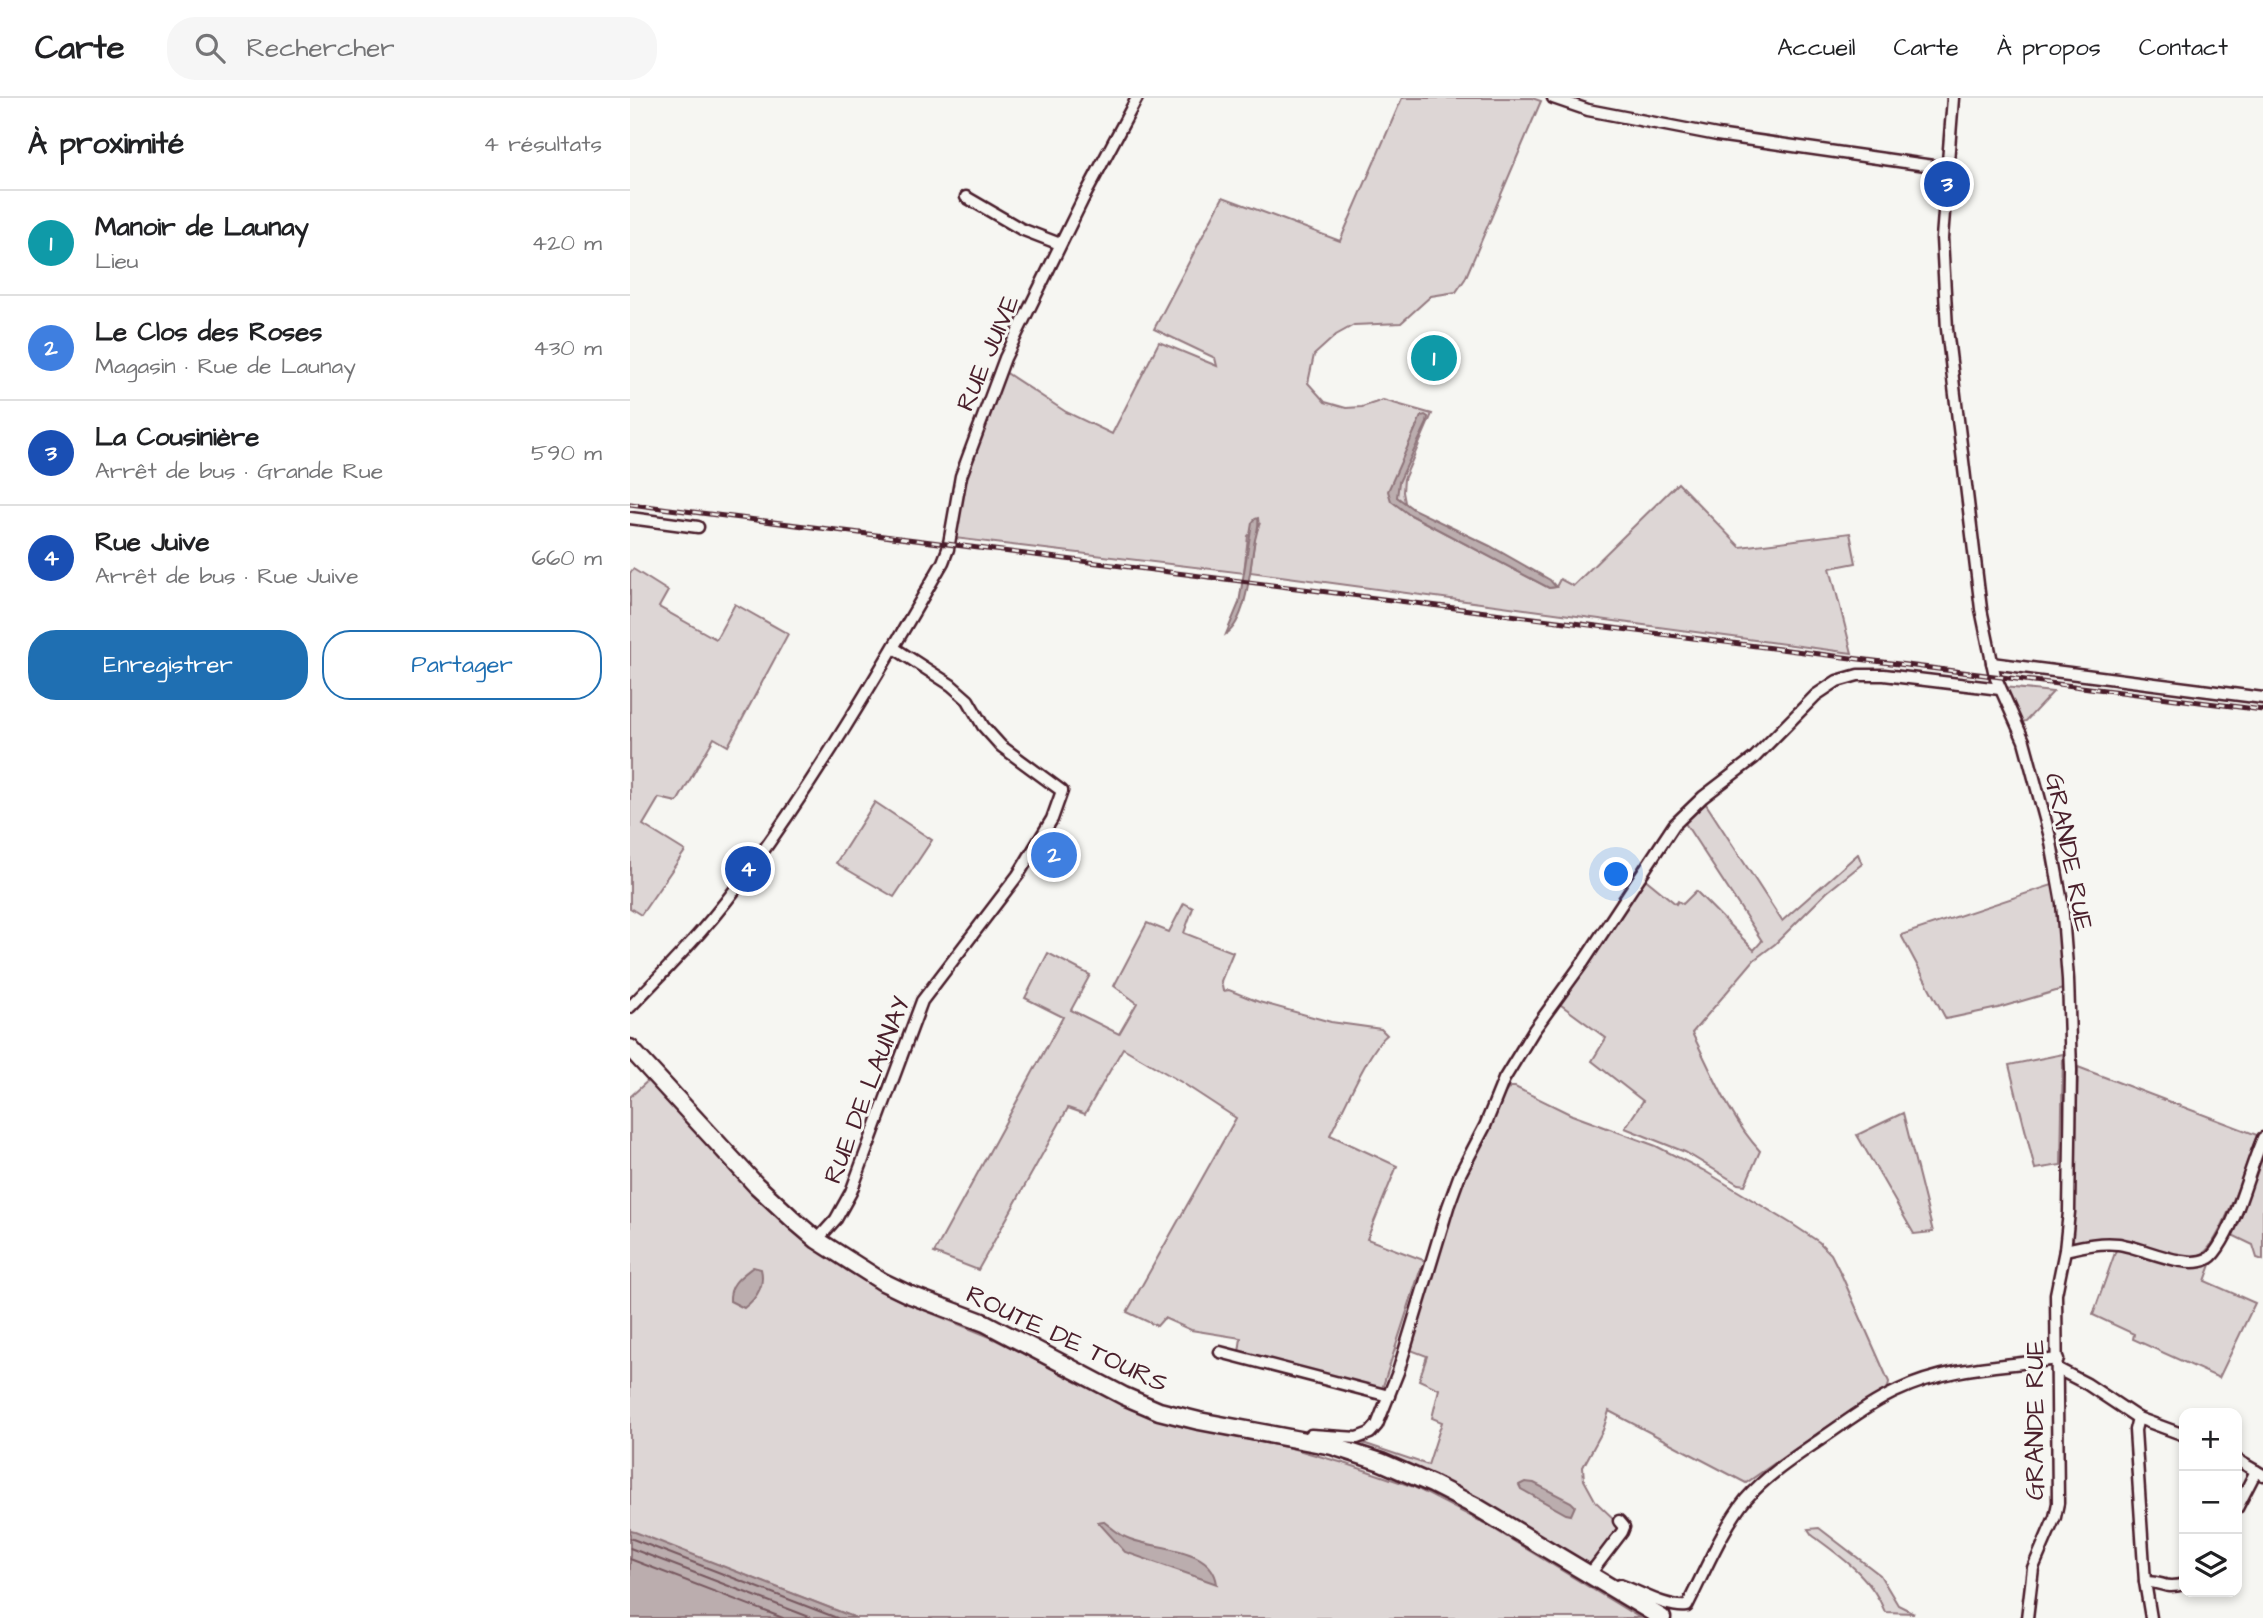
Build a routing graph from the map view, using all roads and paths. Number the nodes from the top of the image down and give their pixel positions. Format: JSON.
{"nodes":[{"id":1,"x":1137,"y":98,"type":"edge"},
{"id":2,"x":1553,"y":98,"type":"edge"},
{"id":3,"x":1952,"y":98,"type":"edge"},
{"id":4,"x":1947,"y":168,"type":"junction"},
{"id":5,"x":966,"y":197,"type":"dead end"},
{"id":6,"x":1060,"y":244,"type":"junction"},
{"id":7,"x":630,"y":518,"type":"edge"},
{"id":8,"x":698,"y":527,"type":"dead end"},
{"id":9,"x":894,"y":648,"type":"junction"},
{"id":10,"x":1992,"y":663,"type":"junction"},
{"id":11,"x":2000,"y":690,"type":"junction"},
{"id":12,"x":2263,"y":698,"type":"edge"},
{"id":13,"x":630,"y":1007,"type":"edge"},
{"id":14,"x":630,"y":1048,"type":"edge"},
{"id":15,"x":2263,"y":1138,"type":"edge"},
{"id":16,"x":817,"y":1240,"type":"junction"},
{"id":17,"x":2065,"y":1250,"type":"junction"},
{"id":18,"x":1220,"y":1352,"type":"dead end"},
{"id":19,"x":2058,"y":1364,"type":"junction"},
{"id":20,"x":1389,"y":1396,"type":"junction"},
{"id":21,"x":2138,"y":1418,"type":"junction"},
{"id":22,"x":2179,"y":1434,"type":"edge"},
{"id":23,"x":1307,"y":1440,"type":"junction"},
{"id":24,"x":2242,"y":1463,"type":"edge"},
{"id":25,"x":2259,"y":1473,"type":"edge"},
{"id":26,"x":2242,"y":1500,"type":"edge"},
{"id":27,"x":1619,"y":1521,"type":"dead end"},
{"id":28,"x":1590,"y":1574,"type":"junction"},
{"id":29,"x":2145,"y":1581,"type":"junction"},
{"id":30,"x":2179,"y":1585,"type":"edge"},
{"id":31,"x":1612,"y":1588,"type":"junction"},
{"id":32,"x":1661,"y":1618,"type":"edge"},
{"id":33,"x":2027,"y":1618,"type":"edge"},
{"id":34,"x":2151,"y":1618,"type":"edge"}],
"edges":[{"from":1,"to":6,"type":"street","name":"RUE JUIVE"},
{"from":2,"to":4,"type":"street"},
{"from":3,"to":4,"type":"street","name":"GRANDE RUE"},
{"from":4,"to":10,"type":"street","name":"GRANDE RUE"},
{"from":5,"to":6,"type":"street"},
{"from":6,"to":9,"type":"street","name":"RUE JUIVE"},
{"from":7,"to":8,"type":"street"},
{"from":9,"to":13,"type":"street","name":"RUE JUIVE"},
{"from":9,"to":16,"type":"street","name":"RUE DE LAUNAY"},
{"from":10,"to":11,"type":"street","name":"GRANDE RUE"},
{"from":10,"to":12,"type":"street"},
{"from":11,"to":17,"type":"street","name":"GRANDE RUE"},
{"from":11,"to":20,"type":"street"},
{"from":14,"to":16,"type":"main road","name":"ROUTE DE TOURS"},
{"from":15,"to":17,"type":"street"},
{"from":16,"to":23,"type":"main road","name":"ROUTE DE TOURS"},
{"from":17,"to":19,"type":"street","name":"GRANDE RUE"},
{"from":18,"to":20,"type":"street"},
{"from":19,"to":21,"type":"street"},
{"from":19,"to":31,"type":"street"},
{"from":19,"to":33,"type":"street","name":"GRANDE RUE"},
{"from":20,"to":23,"type":"street"},
{"from":21,"to":22,"type":"street"},
{"from":21,"to":29,"type":"street"},
{"from":23,"to":28,"type":"main road","name":"ROUTE DE TOURS"},
{"from":24,"to":25,"type":"street"},
{"from":25,"to":26,"type":"street"},
{"from":27,"to":28,"type":"street"},
{"from":28,"to":31,"type":"main road","name":"ROUTE DE TOURS"},
{"from":29,"to":30,"type":"street"},
{"from":29,"to":34,"type":"street"},
{"from":31,"to":32,"type":"main road","name":"ROUTE DE TOURS"}]}
